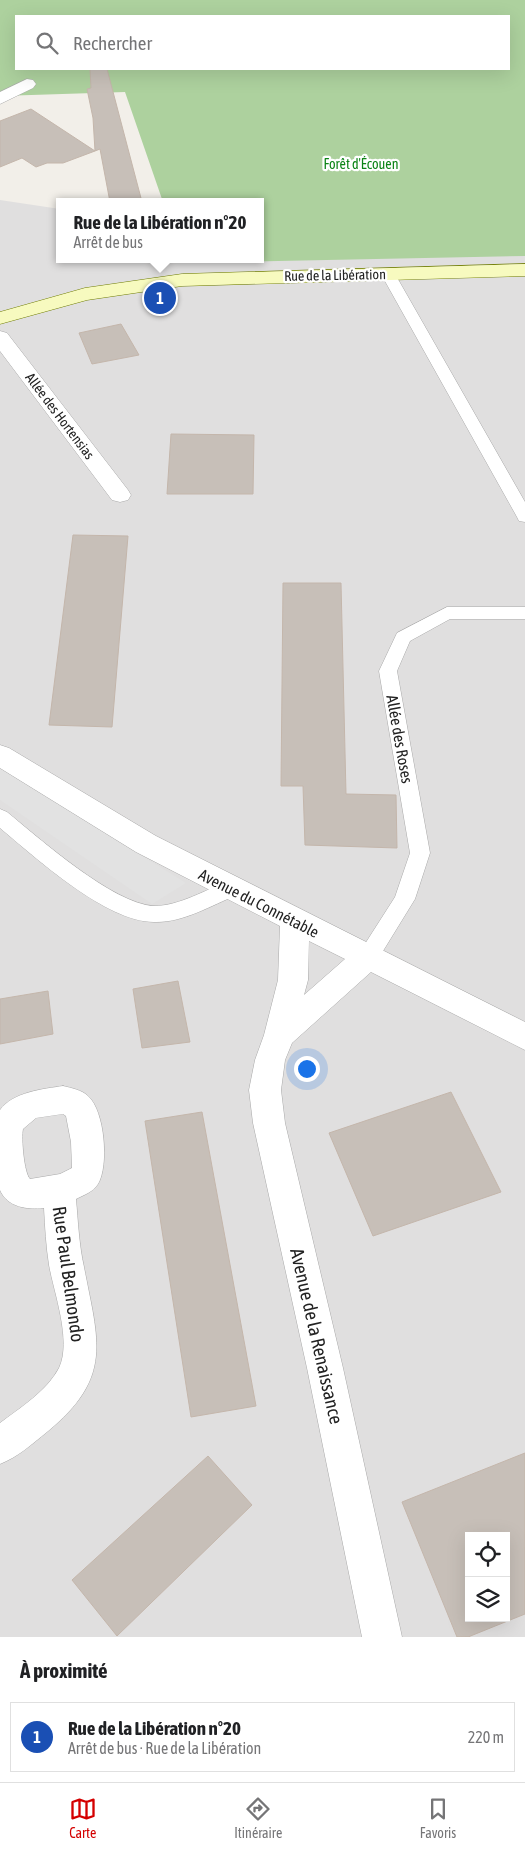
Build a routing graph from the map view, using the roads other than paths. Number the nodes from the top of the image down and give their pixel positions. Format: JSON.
{"nodes":[{"id":1,"x":27,"y":84,"type":"dead end"},
{"id":2,"x":0,"y":99,"type":"edge"},
{"id":3,"x":525,"y":270,"type":"edge"},
{"id":4,"x":388,"y":274,"type":"junction"},
{"id":5,"x":0,"y":318,"type":"edge"},
{"id":6,"x":0,"y":337,"type":"edge"},
{"id":7,"x":120,"y":495,"type":"dead end"},
{"id":8,"x":525,"y":517,"type":"edge"},
{"id":9,"x":525,"y":613,"type":"edge"},
{"id":10,"x":0,"y":755,"type":"edge"},
{"id":11,"x":0,"y":817,"type":"edge"},
{"id":12,"x":230,"y":889,"type":"junction"},
{"id":13,"x":295,"y":921,"type":"junction"},
{"id":14,"x":367,"y":958,"type":"junction"},
{"id":15,"x":279,"y":1035,"type":"junction"},
{"id":16,"x":525,"y":1037,"type":"edge"},
{"id":17,"x":58,"y":1188,"type":"dead end"},
{"id":18,"x":0,"y":1446,"type":"edge"},
{"id":19,"x":382,"y":1637,"type":"edge"}],
"edges":[{"from":1,"to":2,"type":"street"},
{"from":3,"to":4,"type":"main road","name":"Rue de la Libération"},
{"from":4,"to":5,"type":"main road","name":"Rue de la Libération"},
{"from":4,"to":8,"type":"lane"},
{"from":6,"to":7,"type":"street","name":"Allée des Hortensias"},
{"from":9,"to":14,"type":"lane","name":"Allée des Roses"},
{"from":10,"to":12,"type":"street","name":"Avenue du Connétable"},
{"from":11,"to":12,"type":"lane"},
{"from":12,"to":13,"type":"street","name":"Avenue du Connétable"},
{"from":13,"to":14,"type":"street","name":"Avenue du Connétable"},
{"from":13,"to":15,"type":"street","name":"Avenue de la Renaissance"},
{"from":14,"to":15,"type":"street"},
{"from":14,"to":16,"type":"street","name":"Avenue du Connétable"},
{"from":15,"to":19,"type":"street","name":"Avenue de la Renaissance"},
{"from":17,"to":18,"type":"street","name":"Rue Paul Belmondo"}]}
